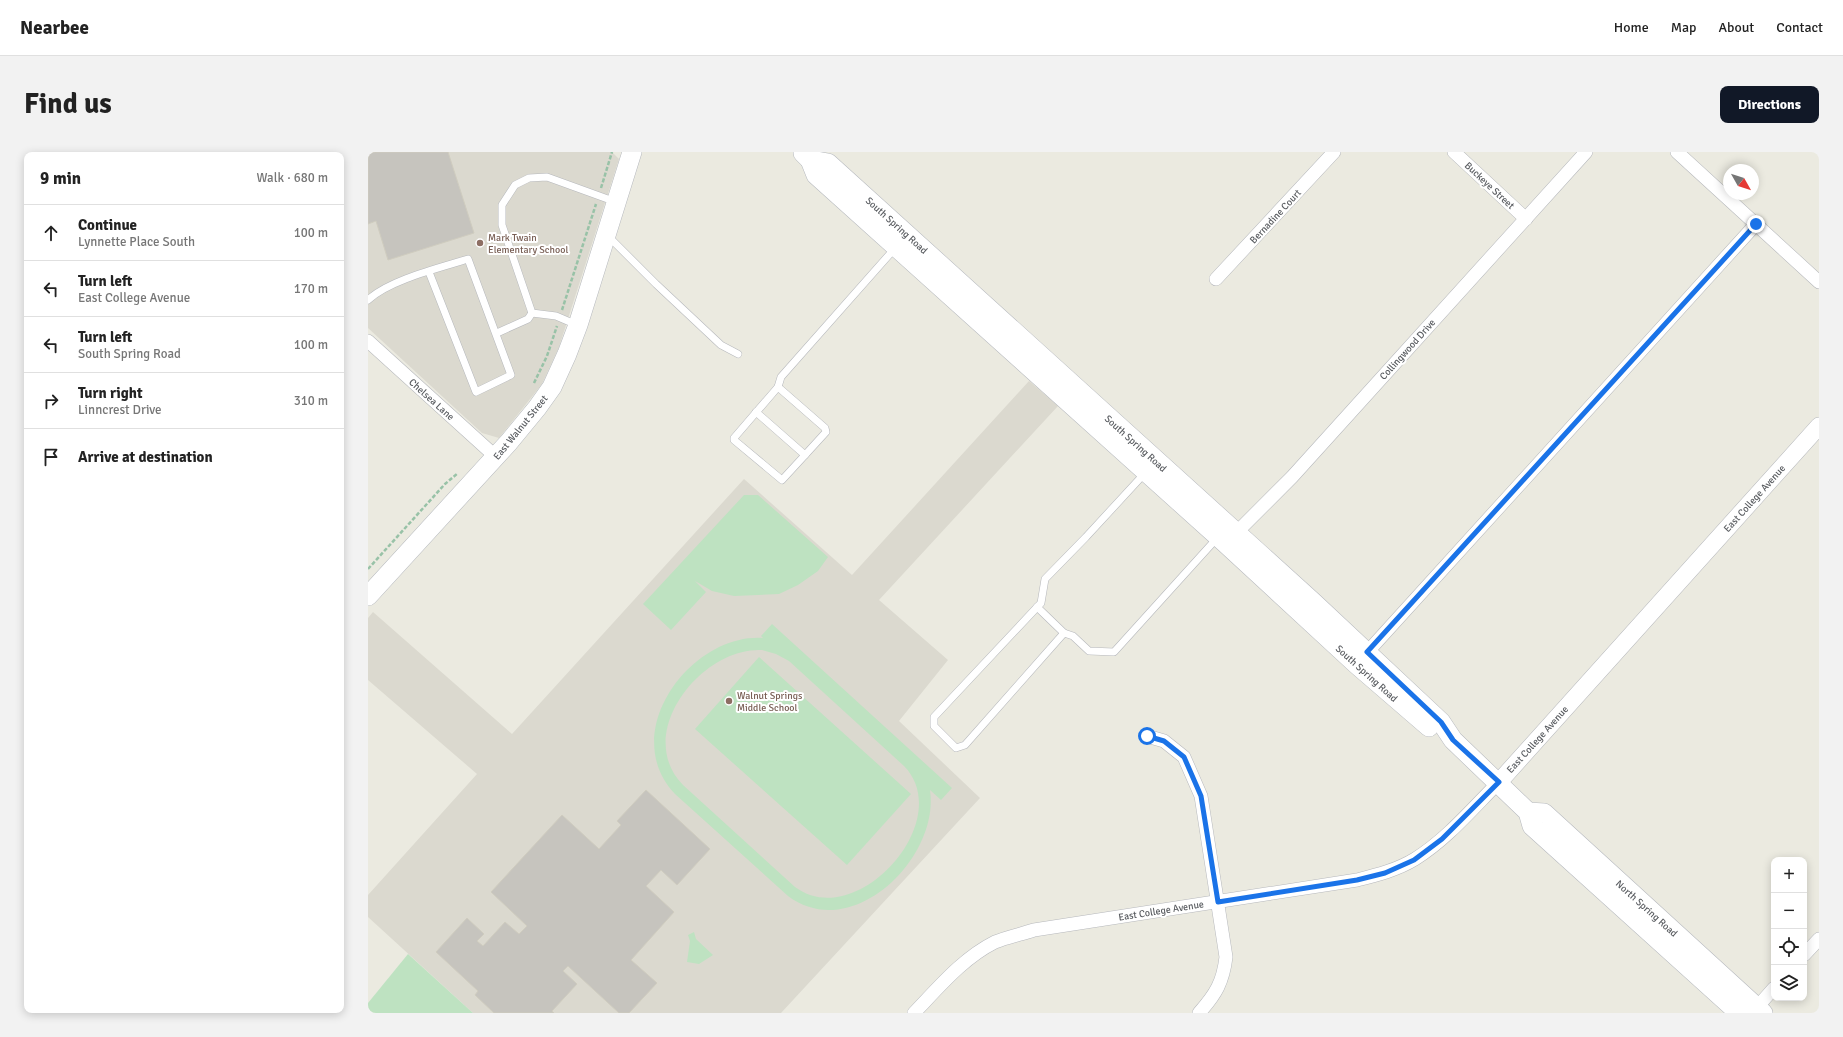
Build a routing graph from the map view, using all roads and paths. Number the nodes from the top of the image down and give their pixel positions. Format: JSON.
{"nodes":[{"id":1,"x":612,"y":152,"type":"edge"},
{"id":2,"x":632,"y":152,"type":"edge"},
{"id":3,"x":1334,"y":152,"type":"edge"},
{"id":4,"x":1454,"y":152,"type":"edge"},
{"id":5,"x":1586,"y":152,"type":"edge"},
{"id":6,"x":1677,"y":152,"type":"edge"},
{"id":7,"x":806,"y":156,"type":"edge"},
{"id":8,"x":605,"y":175,"type":"dead end"},
{"id":9,"x":616,"y":202,"type":"junction"},
{"id":10,"x":593,"y":213,"type":"dead end"},
{"id":11,"x":1526,"y":219,"type":"junction"},
{"id":12,"x":1756,"y":224,"type":"junction"},
{"id":13,"x":606,"y":235,"type":"junction"},
{"id":14,"x":901,"y":240,"type":"junction"},
{"id":15,"x":429,"y":272,"type":"junction"},
{"id":16,"x":1216,"y":279,"type":"dead end"},
{"id":17,"x":1819,"y":282,"type":"edge"},
{"id":18,"x":368,"y":300,"type":"edge"},
{"id":19,"x":566,"y":300,"type":"dead end"},
{"id":20,"x":532,"y":314,"type":"junction"},
{"id":21,"x":578,"y":325,"type":"junction"},
{"id":22,"x":497,"y":333,"type":"junction"},
{"id":23,"x":555,"y":334,"type":"dead end"},
{"id":24,"x":368,"y":341,"type":"edge"},
{"id":25,"x":738,"y":354,"type":"dead end"},
{"id":26,"x":778,"y":386,"type":"junction"},
{"id":27,"x":531,"y":390,"type":"dead end"},
{"id":28,"x":756,"y":412,"type":"junction"},
{"id":29,"x":1819,"y":426,"type":"edge"},
{"id":30,"x":805,"y":455,"type":"junction"},
{"id":31,"x":496,"y":457,"type":"junction"},
{"id":32,"x":1152,"y":470,"type":"junction"},
{"id":33,"x":460,"y":471,"type":"dead end"},
{"id":34,"x":1226,"y":538,"type":"junction"},
{"id":35,"x":368,"y":569,"type":"edge"},
{"id":36,"x":368,"y":596,"type":"edge"},
{"id":37,"x":1037,"y":607,"type":"junction"},
{"id":38,"x":1064,"y":633,"type":"junction"},
{"id":39,"x":1362,"y":658,"type":"junction"},
{"id":40,"x":1147,"y":736,"type":"dead end"},
{"id":41,"x":1499,"y":782,"type":"junction"},
{"id":42,"x":1218,"y":902,"type":"junction"},
{"id":43,"x":1819,"y":939,"type":"edge"},
{"id":44,"x":1807,"y":952,"type":"edge"},
{"id":45,"x":1771,"y":991,"type":"edge"},
{"id":46,"x":1753,"y":1012,"type":"edge"},
{"id":47,"x":914,"y":1013,"type":"edge"},
{"id":48,"x":1199,"y":1013,"type":"edge"}],
"edges":[{"from":1,"to":8,"type":"path"},
{"from":2,"to":9,"type":"main road","name":"East Walnut Street"},
{"from":3,"to":16,"type":"street","name":"Bernadine Court"},
{"from":4,"to":11,"type":"street","name":"Buckeye Street"},
{"from":5,"to":11,"type":"street","name":"Collingwood Drive"},
{"from":6,"to":12,"type":"street"},
{"from":7,"to":14,"type":"main road","name":"South Spring Road"},
{"from":9,"to":13,"type":"main road","name":"East Walnut Street"},
{"from":9,"to":20,"type":"lane"},
{"from":10,"to":19,"type":"path"},
{"from":11,"to":34,"type":"street","name":"Collingwood Drive"},
{"from":12,"to":17,"type":"street"},
{"from":12,"to":39,"type":"street"},
{"from":13,"to":21,"type":"main road","name":"East Walnut Street"},
{"from":13,"to":25,"type":"lane"},
{"from":14,"to":26,"type":"lane"},
{"from":14,"to":32,"type":"main road","name":"South Spring Road"},
{"from":15,"to":18,"type":"lane"},
{"from":15,"to":22,"type":"lane"},
{"from":15,"to":22,"type":"lane"},
{"from":20,"to":21,"type":"lane"},
{"from":20,"to":22,"type":"lane"},
{"from":21,"to":31,"type":"main road","name":"East Walnut Street"},
{"from":23,"to":27,"type":"path"},
{"from":24,"to":31,"type":"street","name":"Chelsea Lane"},
{"from":26,"to":28,"type":"lane"},
{"from":26,"to":30,"type":"lane"},
{"from":28,"to":30,"type":"lane"},
{"from":28,"to":30,"type":"lane"},
{"from":29,"to":41,"type":"street","name":"East College Avenue"},
{"from":31,"to":36,"type":"main road","name":"East Walnut Street"},
{"from":32,"to":34,"type":"main road","name":"South Spring Road"},
{"from":32,"to":37,"type":"lane"},
{"from":33,"to":35,"type":"path"},
{"from":34,"to":38,"type":"lane"},
{"from":34,"to":39,"type":"main road","name":"South Spring Road"},
{"from":37,"to":38,"type":"lane"},
{"from":37,"to":38,"type":"lane"},
{"from":39,"to":41,"type":"main road","name":"South Spring Road"},
{"from":40,"to":42,"type":"street"},
{"from":41,"to":42,"type":"street","name":"East College Avenue"},
{"from":41,"to":46,"type":"main road","name":"North Spring Road"},
{"from":42,"to":47,"type":"street","name":"East College Avenue"},
{"from":42,"to":48,"type":"street"},
{"from":43,"to":44,"type":"street"},
{"from":45,"to":46,"type":"street"}]}
